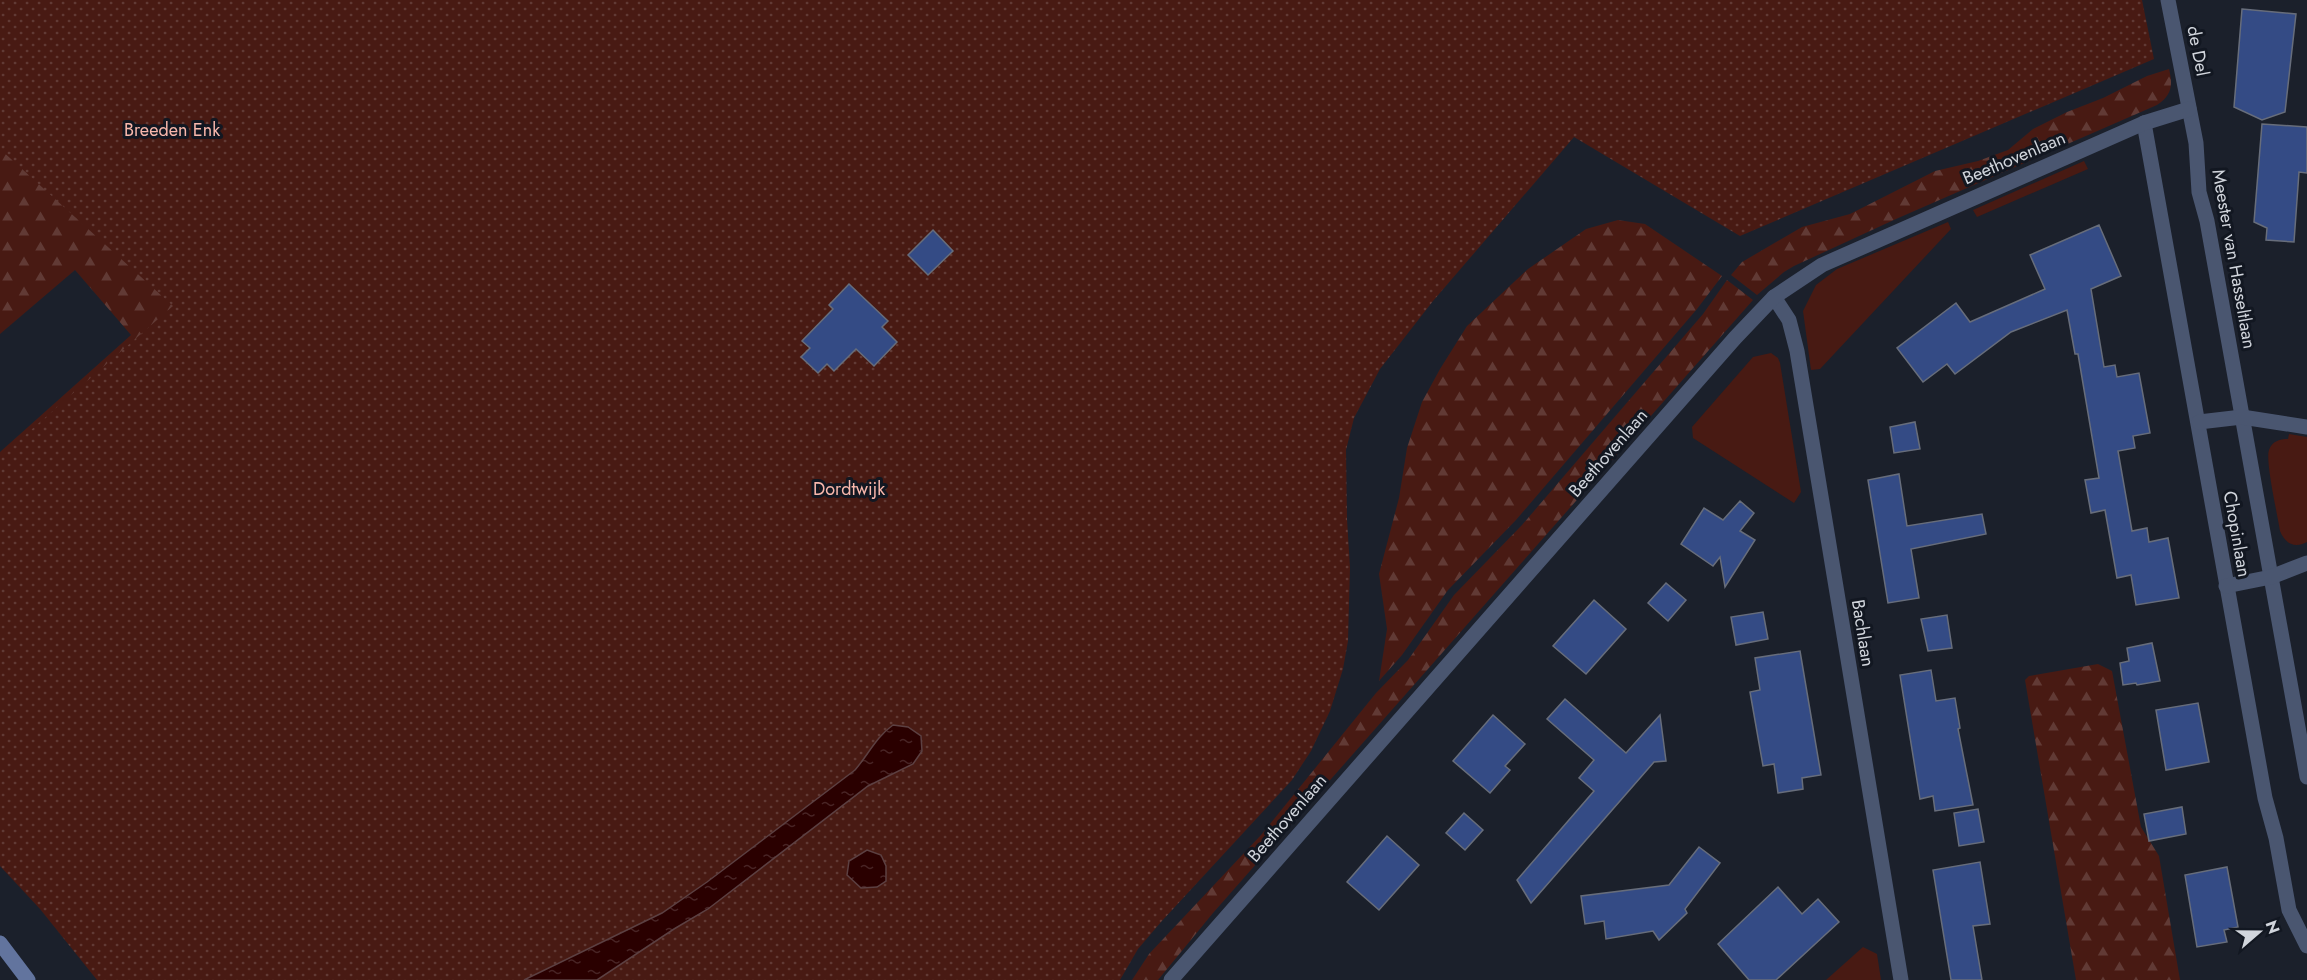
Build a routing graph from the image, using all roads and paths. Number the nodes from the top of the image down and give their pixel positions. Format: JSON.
{"nodes":[{"id":1,"x":2168,"y":0,"type":"edge"},
{"id":2,"x":2189,"y":109,"type":"junction"},
{"id":3,"x":2144,"y":123,"type":"junction"},
{"id":4,"x":1774,"y":297,"type":"junction"},
{"id":5,"x":2242,"y":417,"type":"junction"},
{"id":6,"x":2199,"y":422,"type":"junction"},
{"id":7,"x":2307,"y":427,"type":"edge"},
{"id":8,"x":2307,"y":563,"type":"edge"},
{"id":9,"x":2271,"y":577,"type":"junction"},
{"id":10,"x":2226,"y":586,"type":"junction"},
{"id":11,"x":2307,"y":777,"type":"edge"},
{"id":12,"x":0,"y":943,"type":"edge"},
{"id":13,"x":2307,"y":946,"type":"edge"},
{"id":14,"x":28,"y":980,"type":"edge"},
{"id":15,"x":1171,"y":980,"type":"edge"},
{"id":16,"x":1901,"y":980,"type":"edge"}],
"edges":[{"from":1,"to":2,"type":"street","name":"de Del"},
{"from":2,"to":3,"type":"street","name":"Beethovenlaan"},
{"from":2,"to":5,"type":"street","name":"Meester van Hasseltlaan"},
{"from":3,"to":4,"type":"street","name":"Beethovenlaan"},
{"from":3,"to":6,"type":"street","name":"Chopinlaan"},
{"from":4,"to":15,"type":"street","name":"Beethovenlaan"},
{"from":4,"to":16,"type":"street","name":"Bachlaan"},
{"from":5,"to":6,"type":"street"},
{"from":5,"to":7,"type":"street"},
{"from":5,"to":9,"type":"street","name":"Meester van Hasseltlaan"},
{"from":6,"to":10,"type":"street","name":"Chopinlaan"},
{"from":8,"to":9,"type":"street"},
{"from":9,"to":10,"type":"street"},
{"from":9,"to":11,"type":"street","name":"Meester van Hasseltlaan"},
{"from":10,"to":13,"type":"street","name":"Chopinlaan"},
{"from":12,"to":14,"type":"main road"}]}
